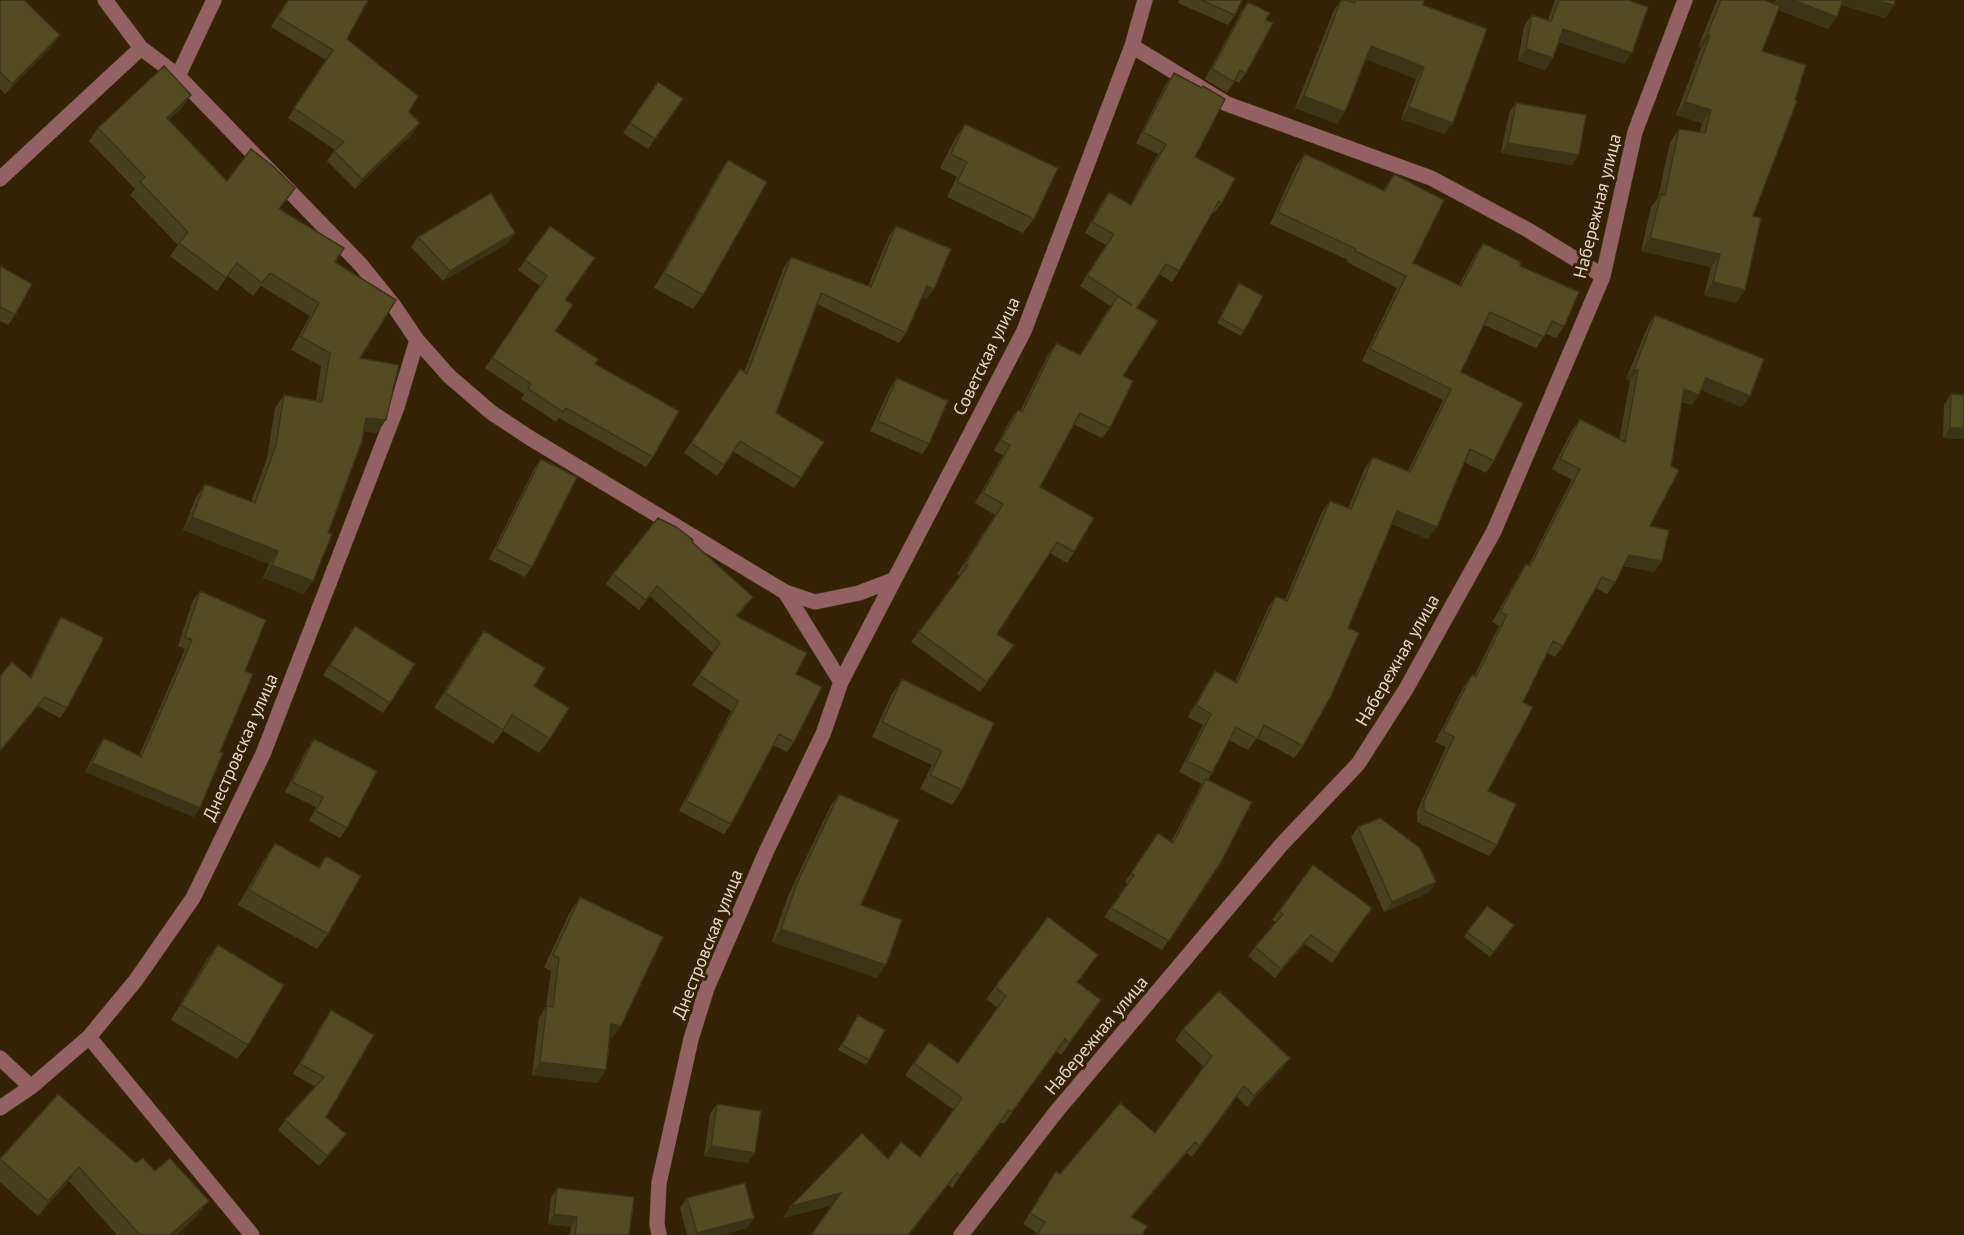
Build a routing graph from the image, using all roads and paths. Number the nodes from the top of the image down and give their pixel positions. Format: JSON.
{"nodes":[{"id":1,"x":105,"y":0,"type":"edge"},
{"id":2,"x":214,"y":0,"type":"edge"},
{"id":3,"x":1145,"y":0,"type":"edge"},
{"id":4,"x":1685,"y":0,"type":"edge"},
{"id":5,"x":1132,"y":46,"type":"junction"},
{"id":6,"x":141,"y":48,"type":"junction"},
{"id":7,"x":178,"y":76,"type":"junction"},
{"id":8,"x":0,"y":179,"type":"edge"},
{"id":9,"x":1603,"y":276,"type":"junction"},
{"id":10,"x":417,"y":340,"type":"junction"},
{"id":11,"x":893,"y":580,"type":"junction"},
{"id":12,"x":785,"y":592,"type":"junction"},
{"id":13,"x":841,"y":682,"type":"junction"},
{"id":14,"x":89,"y":1037,"type":"junction"},
{"id":15,"x":0,"y":1058,"type":"edge"},
{"id":16,"x":31,"y":1087,"type":"junction"},
{"id":17,"x":0,"y":1108,"type":"edge"},
{"id":18,"x":252,"y":1235,"type":"edge"},
{"id":19,"x":659,"y":1235,"type":"edge"},
{"id":20,"x":961,"y":1235,"type":"edge"}],
"edges":[{"from":1,"to":6,"type":"street"},
{"from":2,"to":7,"type":"street"},
{"from":3,"to":5,"type":"street","name":"Советская улица"},
{"from":4,"to":9,"type":"street","name":"Набережная улица"},
{"from":5,"to":9,"type":"street"},
{"from":5,"to":11,"type":"street","name":"Советская улица"},
{"from":6,"to":7,"type":"street"},
{"from":6,"to":8,"type":"street"},
{"from":7,"to":10,"type":"street"},
{"from":9,"to":20,"type":"street","name":"Набережная улица"},
{"from":10,"to":12,"type":"street"},
{"from":10,"to":14,"type":"street","name":"Днестровская улица"},
{"from":11,"to":12,"type":"street"},
{"from":11,"to":13,"type":"street","name":"Советская улица"},
{"from":12,"to":13,"type":"street"},
{"from":13,"to":19,"type":"street","name":"Днестровская улица"},
{"from":14,"to":16,"type":"street","name":"Днестровская улица"},
{"from":14,"to":18,"type":"street"},
{"from":15,"to":16,"type":"street"},
{"from":16,"to":17,"type":"street","name":"Днестровская улица"}]}
